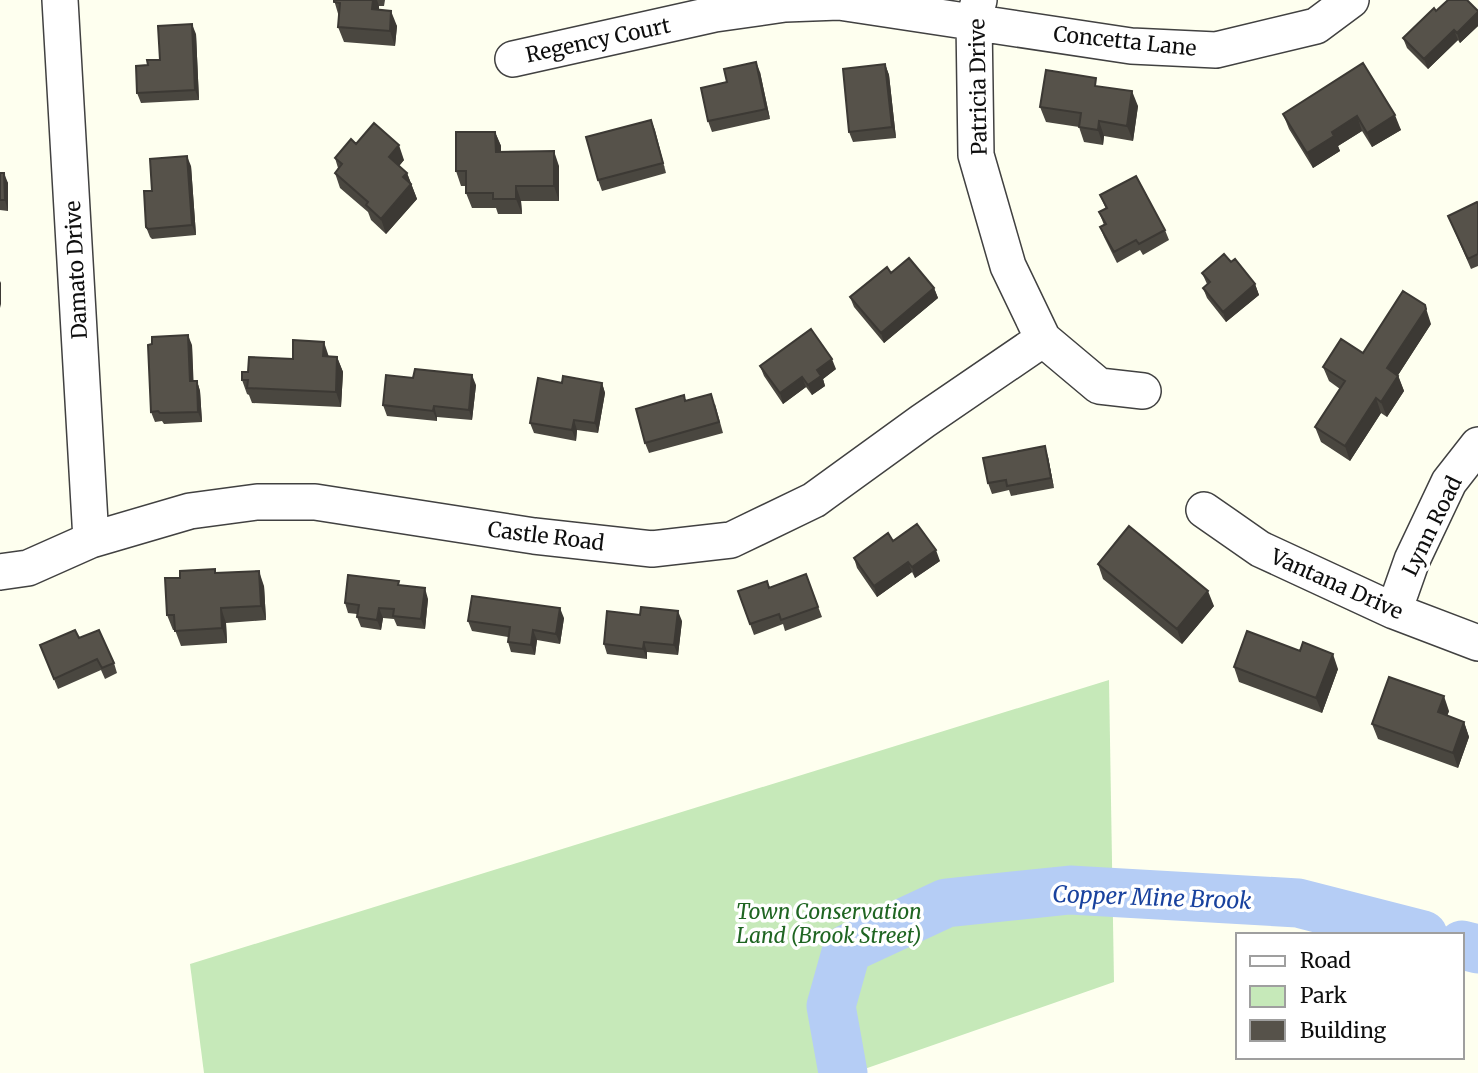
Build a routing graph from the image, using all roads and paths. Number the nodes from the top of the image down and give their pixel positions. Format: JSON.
{"nodes":[{"id":1,"x":60,"y":0,"type":"edge"},
{"id":2,"x":1351,"y":0,"type":"edge"},
{"id":3,"x":976,"y":10,"type":"edge"},
{"id":4,"x":513,"y":59,"type":"dead end"},
{"id":5,"x":1043,"y":339,"type":"junction"},
{"id":6,"x":1143,"y":391,"type":"dead end"},
{"id":7,"x":1478,"y":445,"type":"edge"},
{"id":8,"x":1204,"y":510,"type":"dead end"},
{"id":9,"x":92,"y":540,"type":"junction"},
{"id":10,"x":0,"y":572,"type":"edge"},
{"id":11,"x":1394,"y":611,"type":"junction"},
{"id":12,"x":1478,"y":643,"type":"edge"}],
"edges":[{"from":1,"to":9,"type":"street","name":"Damato Drive"},
{"from":2,"to":3,"type":"street","name":"Concetta Lane"},
{"from":3,"to":4,"type":"street","name":"Regency Court"},
{"from":3,"to":5,"type":"street","name":"Patricia Drive"},
{"from":5,"to":6,"type":"street","name":"Patricia Drive"},
{"from":5,"to":9,"type":"street","name":"Castle Road"},
{"from":7,"to":11,"type":"street","name":"Lynn Road"},
{"from":8,"to":11,"type":"street","name":"Vantana Drive"},
{"from":9,"to":10,"type":"street","name":"Castle Road"},
{"from":11,"to":12,"type":"street","name":"Vantana Drive"}]}
